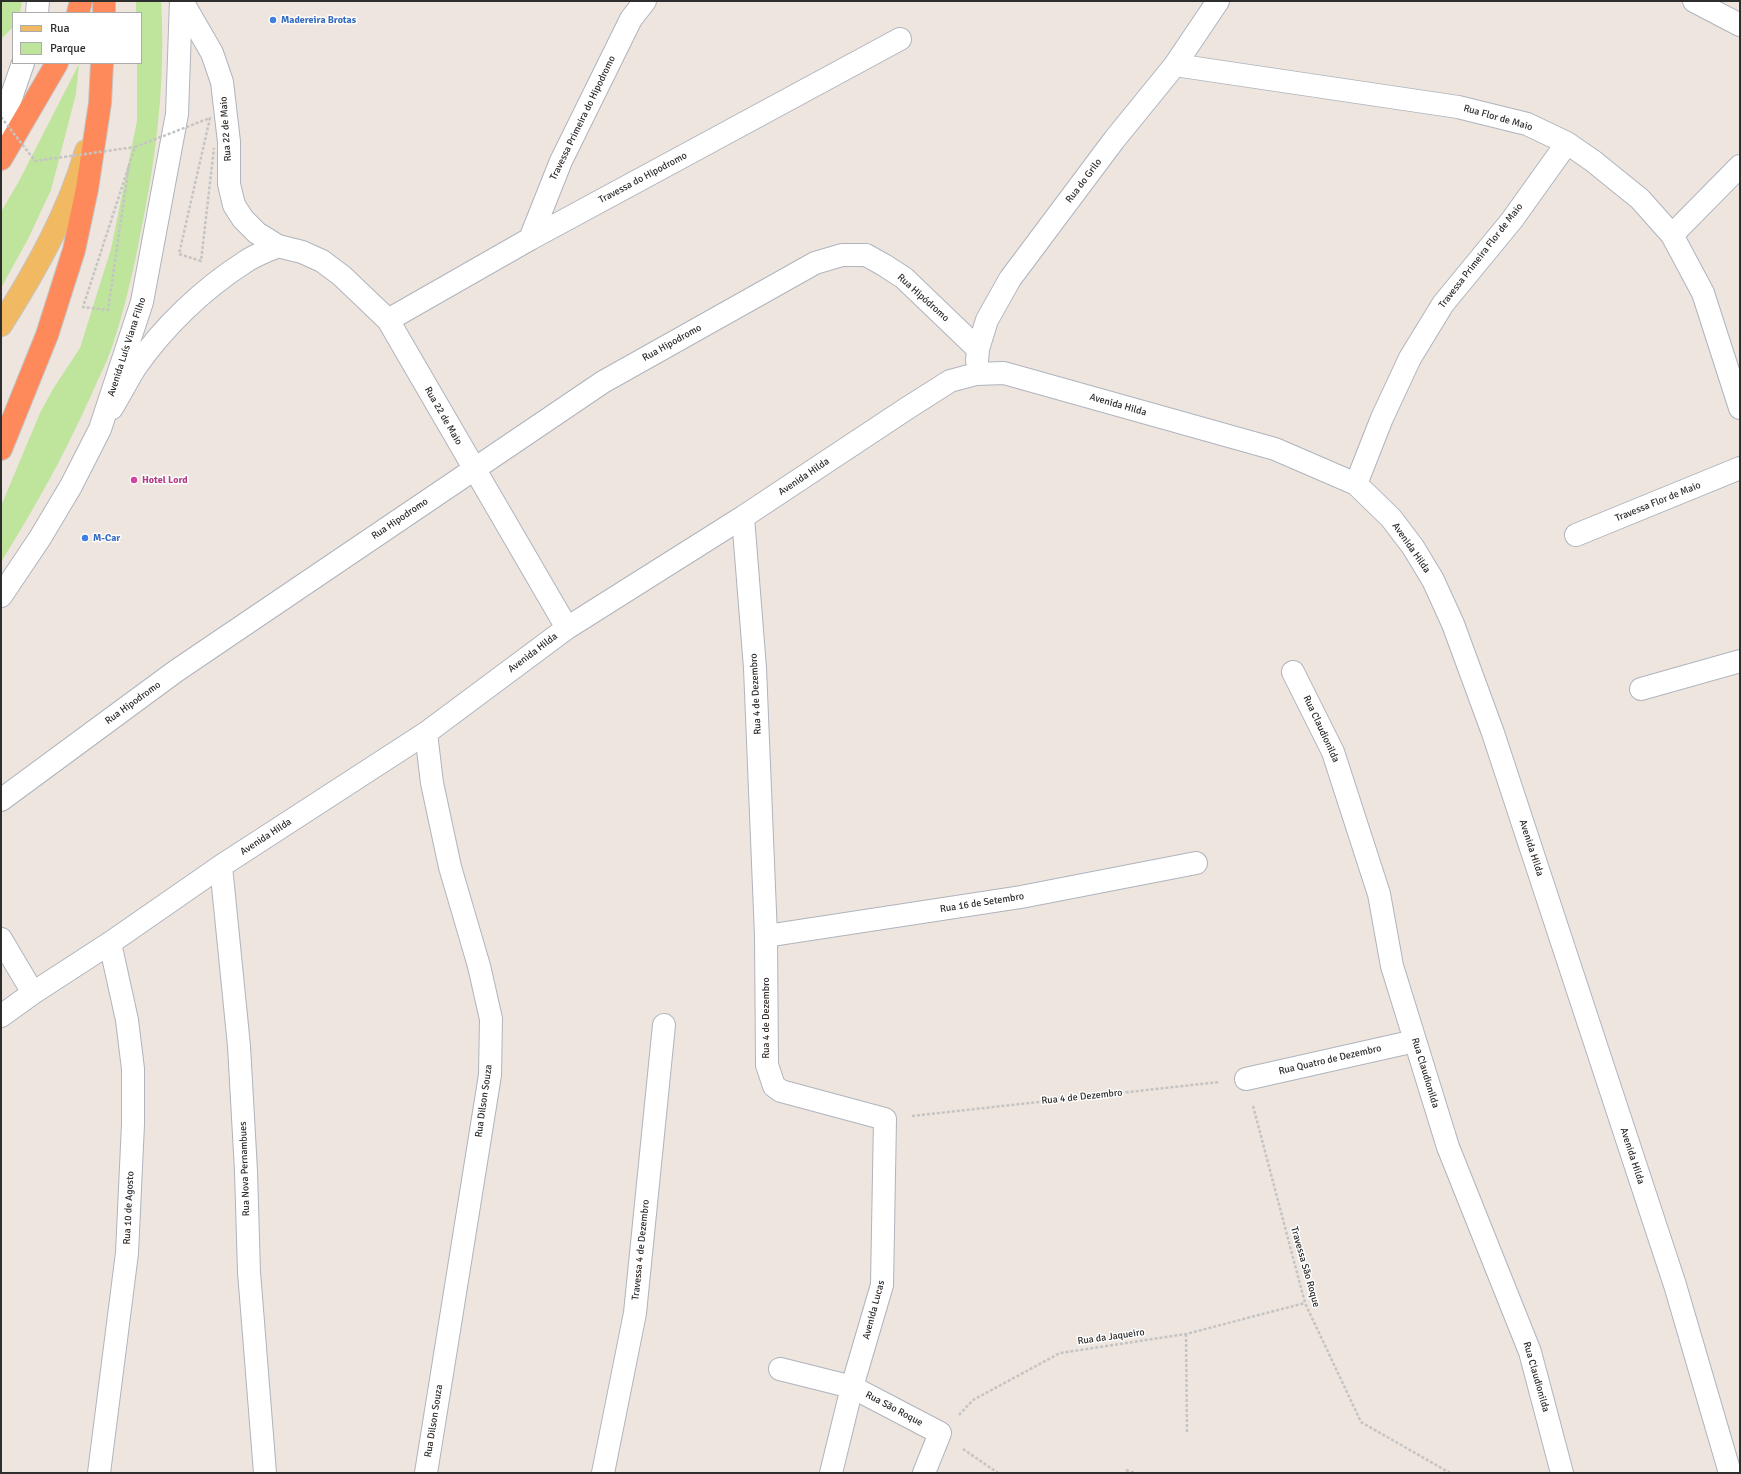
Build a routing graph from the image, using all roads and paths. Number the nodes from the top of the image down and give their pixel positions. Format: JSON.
{"nodes":[{"id":1,"x":38,"y":1,"type":"edge"},
{"id":2,"x":81,"y":1,"type":"edge"},
{"id":3,"x":104,"y":1,"type":"edge"},
{"id":4,"x":182,"y":1,"type":"edge"},
{"id":5,"x":645,"y":1,"type":"edge"},
{"id":6,"x":1218,"y":1,"type":"edge"},
{"id":7,"x":1694,"y":1,"type":"edge"},
{"id":8,"x":37,"y":12,"type":"edge"},
{"id":9,"x":78,"y":12,"type":"edge"},
{"id":10,"x":104,"y":12,"type":"edge"},
{"id":11,"x":1740,"y":26,"type":"edge"},
{"id":12,"x":900,"y":39,"type":"dead end"},
{"id":13,"x":23,"y":64,"type":"edge"},
{"id":14,"x":56,"y":64,"type":"edge"},
{"id":15,"x":102,"y":64,"type":"edge"},
{"id":16,"x":1175,"y":65,"type":"junction"},
{"id":17,"x":100,"y":103,"type":"junction"},
{"id":18,"x":1,"y":117,"type":"edge"},
{"id":19,"x":1,"y":127,"type":"edge"},
{"id":20,"x":1567,"y":143,"type":"junction"},
{"id":21,"x":135,"y":147,"type":"junction"},
{"id":22,"x":214,"y":148,"type":"dead end"},
{"id":23,"x":1,"y":159,"type":"edge"},
{"id":24,"x":130,"y":164,"type":"junction"},
{"id":25,"x":1740,"y":166,"type":"edge"},
{"id":26,"x":1672,"y":235,"type":"junction"},
{"id":27,"x":530,"y":239,"type":"junction"},
{"id":28,"x":278,"y":246,"type":"junction"},
{"id":29,"x":815,"y":263,"type":"joint"},
{"id":30,"x":388,"y":320,"type":"junction"},
{"id":31,"x":1,"y":325,"type":"edge"},
{"id":32,"x":978,"y":349,"type":"junction"},
{"id":33,"x":976,"y":374,"type":"junction"},
{"id":34,"x":1740,"y":408,"type":"edge"},
{"id":35,"x":100,"y":429,"type":"junction"},
{"id":36,"x":1,"y":449,"type":"edge"},
{"id":37,"x":474,"y":468,"type":"junction"},
{"id":38,"x":1740,"y":468,"type":"edge"},
{"id":39,"x":1356,"y":484,"type":"junction"},
{"id":40,"x":743,"y":518,"type":"junction"},
{"id":41,"x":1576,"y":536,"type":"dead end"},
{"id":42,"x":1,"y":596,"type":"edge"},
{"id":43,"x":567,"y":628,"type":"junction"},
{"id":44,"x":1740,"y":661,"type":"edge"},
{"id":45,"x":1293,"y":672,"type":"dead end"},
{"id":46,"x":1642,"y":689,"type":"dead end"},
{"id":47,"x":426,"y":733,"type":"junction"},
{"id":48,"x":1,"y":800,"type":"edge"},
{"id":49,"x":1196,"y":862,"type":"dead end"},
{"id":50,"x":221,"y":866,"type":"junction"},
{"id":51,"x":766,"y":936,"type":"junction"},
{"id":52,"x":1,"y":939,"type":"edge"},
{"id":53,"x":110,"y":943,"type":"junction"},
{"id":54,"x":33,"y":993,"type":"junction"},
{"id":55,"x":1,"y":1016,"type":"edge"},
{"id":56,"x":664,"y":1025,"type":"dead end"},
{"id":57,"x":1415,"y":1041,"type":"junction"},
{"id":58,"x":1246,"y":1079,"type":"junction"},
{"id":59,"x":886,"y":1119,"type":"junction"},
{"id":60,"x":1305,"y":1303,"type":"junction"},
{"id":61,"x":1186,"y":1334,"type":"junction"},
{"id":62,"x":780,"y":1369,"type":"dead end"},
{"id":63,"x":852,"y":1387,"type":"junction"},
{"id":64,"x":940,"y":1433,"type":"junction"},
{"id":65,"x":1187,"y":1434,"type":"dead end"},
{"id":66,"x":1126,"y":1470,"type":"dead end"},
{"id":67,"x":1740,"y":1470,"type":"edge"},
{"id":68,"x":99,"y":1473,"type":"edge"},
{"id":69,"x":265,"y":1473,"type":"edge"},
{"id":70,"x":426,"y":1473,"type":"edge"},
{"id":71,"x":603,"y":1473,"type":"edge"},
{"id":72,"x":831,"y":1473,"type":"edge"},
{"id":73,"x":924,"y":1473,"type":"edge"},
{"id":74,"x":998,"y":1473,"type":"edge"},
{"id":75,"x":1135,"y":1473,"type":"edge"},
{"id":76,"x":1450,"y":1473,"type":"edge"},
{"id":77,"x":1562,"y":1473,"type":"edge"},
{"id":78,"x":1731,"y":1473,"type":"edge"}],
"edges":[{"from":1,"to":8,"type":"street"},
{"from":2,"to":9,"type":"highway"},
{"from":3,"to":10,"type":"highway"},
{"from":4,"to":28,"type":"street","name":"Rua 22 de Maio"},
{"from":4,"to":35,"type":"street","name":"Avenida Luís Viana Filho"},
{"from":5,"to":27,"type":"street","name":"Travessa Primeira do Hipodromo"},
{"from":6,"to":16,"type":"street","name":"Rua do Grilo"},
{"from":7,"to":11,"type":"street"},
{"from":12,"to":27,"type":"street","name":"Travessa do Hipodromo"},
{"from":13,"to":19,"type":"street"},
{"from":14,"to":23,"type":"highway"},
{"from":15,"to":17,"type":"highway"},
{"from":16,"to":20,"type":"street","name":"Rua Flor de Maio"},
{"from":16,"to":32,"type":"street","name":"Rua do Grilo"},
{"from":17,"to":31,"type":"main road"},
{"from":17,"to":36,"type":"highway"},
{"from":18,"to":21,"type":"path","bridge":true},
{"from":20,"to":26,"type":"street","name":"Rua Flor de Maio"},
{"from":20,"to":39,"type":"street","name":"Travessa Primeira Flor de Maio"},
{"from":21,"to":22,"type":"path","bridge":true},
{"from":21,"to":24,"type":"path","bridge":true},
{"from":24,"to":24,"type":"path","bridge":true},
{"from":25,"to":26,"type":"street"},
{"from":26,"to":34,"type":"street","name":"Rua Flor de Maio"},
{"from":27,"to":30,"type":"street","name":"Travessa do Hipodromo"},
{"from":28,"to":30,"type":"street","name":"Rua 22 de Maio"},
{"from":28,"to":35,"type":"street"},
{"from":29,"to":32,"type":"street","name":"Rua Hipódromo"},
{"from":29,"to":37,"type":"street","name":"Rua Hipodromo"},
{"from":30,"to":37,"type":"street","name":"Rua 22 de Maio"},
{"from":32,"to":33,"type":"street","name":"Rua do Grilo"},
{"from":33,"to":39,"type":"street","name":"Avenida Hilda"},
{"from":33,"to":40,"type":"street","name":"Avenida Hilda"},
{"from":35,"to":42,"type":"street","name":"Avenida Luís Viana Filho"},
{"from":37,"to":43,"type":"street","name":"Rua 22 de Maio"},
{"from":37,"to":48,"type":"street","name":"Rua Hipodromo"},
{"from":38,"to":41,"type":"street","name":"Travessa Flor de Maio"},
{"from":39,"to":78,"type":"street","name":"Avenida Hilda"},
{"from":40,"to":43,"type":"street","name":"Avenida Hilda"},
{"from":40,"to":51,"type":"street","name":"Rua 4 de Dezembro"},
{"from":43,"to":47,"type":"street","name":"Avenida Hilda"},
{"from":44,"to":46,"type":"street"},
{"from":45,"to":57,"type":"street","name":"Rua Claudionilda"},
{"from":47,"to":50,"type":"street","name":"Avenida Hilda"},
{"from":47,"to":70,"type":"street","name":"Rua Dilson Souza"},
{"from":49,"to":51,"type":"street","name":"Rua 16 de Setembro"},
{"from":50,"to":53,"type":"street","name":"Avenida Hilda"},
{"from":50,"to":69,"type":"street","name":"Rua Nova Pernambues"},
{"from":51,"to":59,"type":"street","name":"Rua 4 de Dezembro"},
{"from":52,"to":54,"type":"street"},
{"from":53,"to":54,"type":"street","name":"Avenida Hilda"},
{"from":53,"to":68,"type":"street","name":"Rua 10 de Agosto"},
{"from":54,"to":55,"type":"street","name":"Avenida Hilda"},
{"from":56,"to":71,"type":"street","name":"Travessa 4 de Dezembro"},
{"from":57,"to":58,"type":"street","name":"Rua Quatro de Dezembro"},
{"from":57,"to":77,"type":"street","name":"Rua Claudionilda"},
{"from":58,"to":59,"type":"path","name":"Rua 4 de Dezembro"},
{"from":58,"to":60,"type":"path","name":"Travessa São Roque"},
{"from":59,"to":63,"type":"street","name":"Avenida Lucas"},
{"from":60,"to":61,"type":"path","name":"Rua da Jaqueiro"},
{"from":60,"to":76,"type":"path","name":"Travessa São Roque"},
{"from":61,"to":64,"type":"path","name":"Rua da Jaqueiro"},
{"from":61,"to":65,"type":"path"},
{"from":62,"to":63,"type":"street","name":"Rua São Roque"},
{"from":63,"to":64,"type":"street","name":"Rua São Roque"},
{"from":63,"to":72,"type":"street","name":"Avenida Lucas"},
{"from":64,"to":73,"type":"street"},
{"from":64,"to":74,"type":"path"},
{"from":66,"to":75,"type":"path"},
{"from":67,"to":78,"type":"street"}]}
